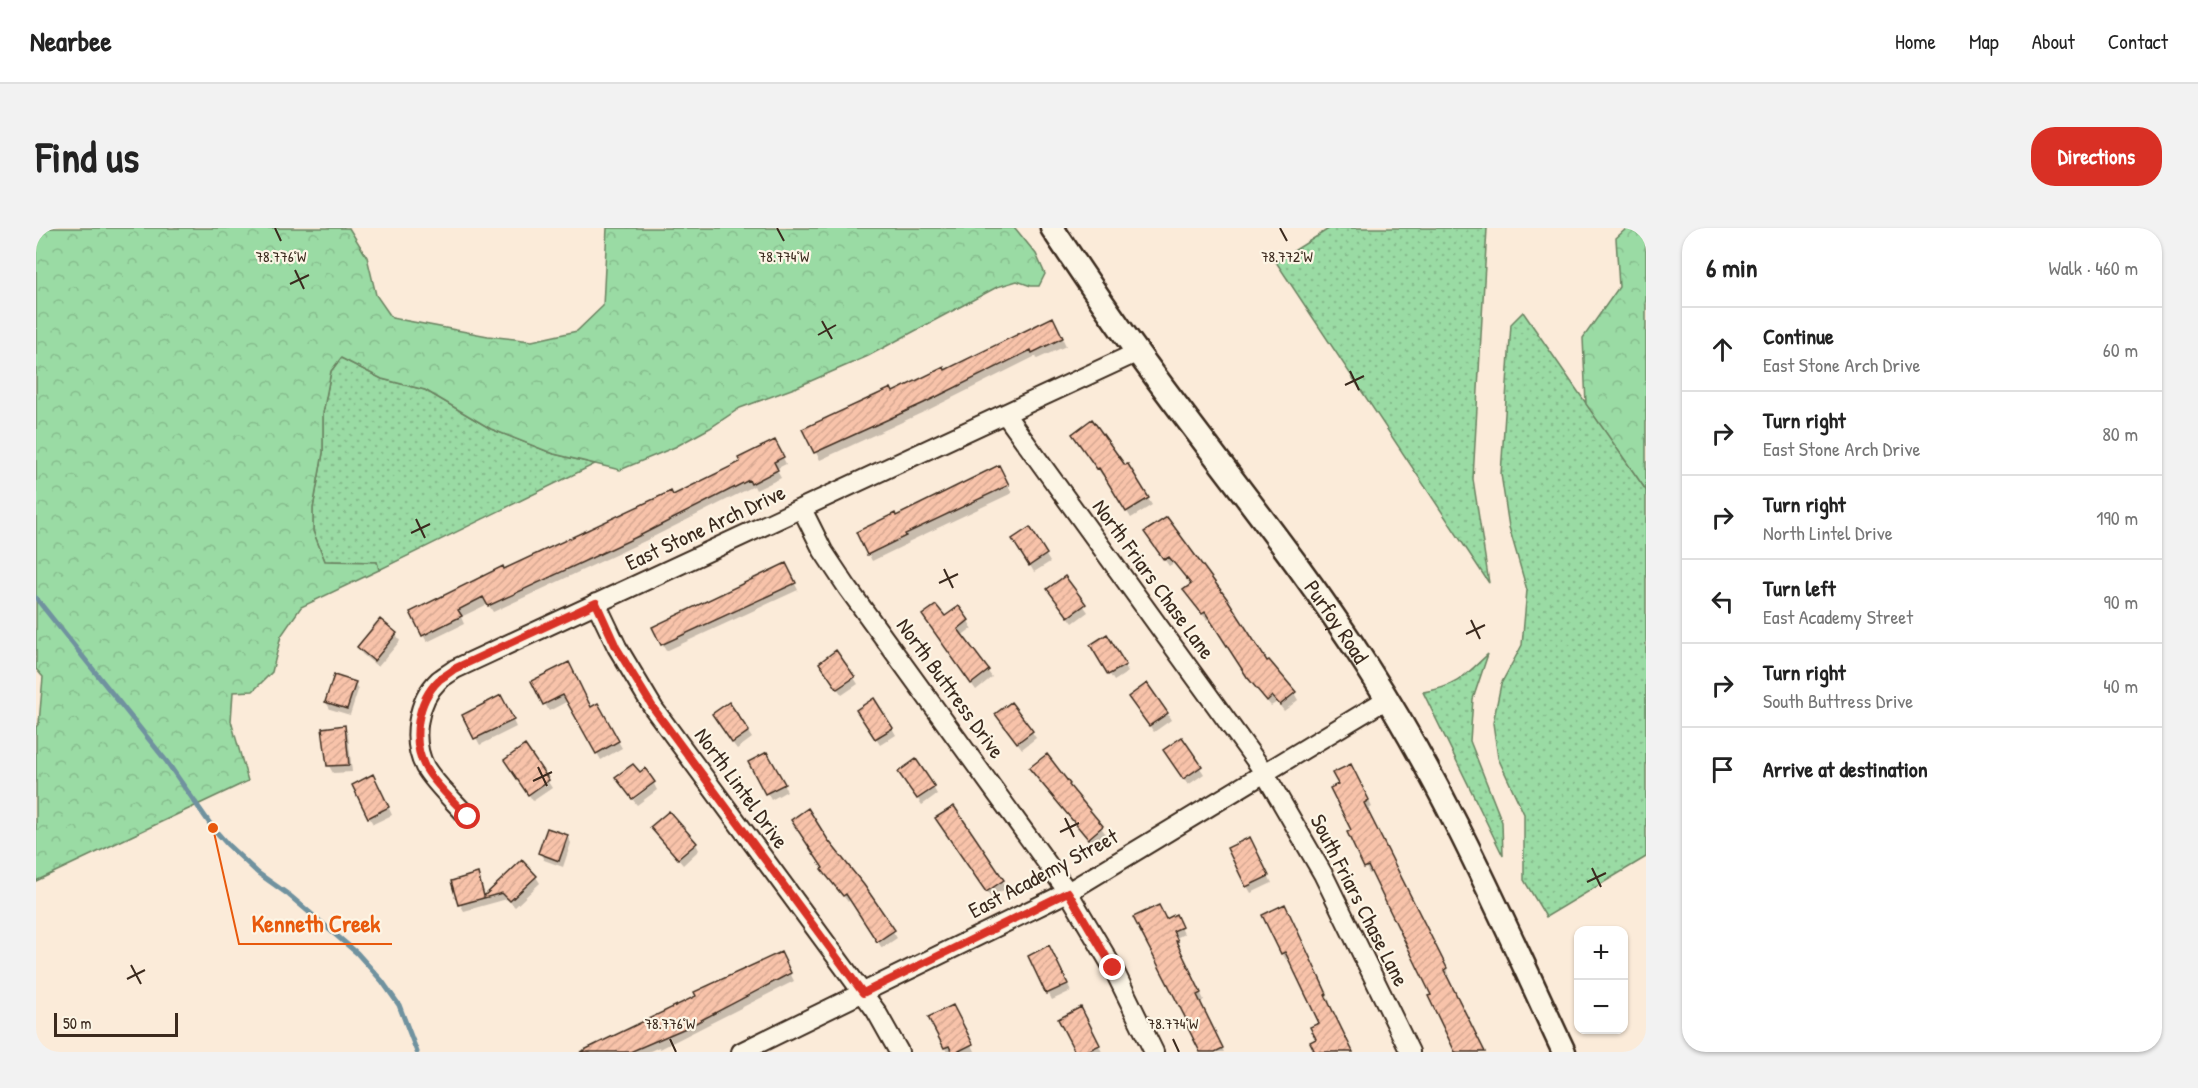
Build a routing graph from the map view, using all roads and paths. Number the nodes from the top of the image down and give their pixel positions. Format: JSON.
{"nodes":[{"id":1,"x":1052,"y":228,"type":"edge"},
{"id":2,"x":1138,"y":352,"type":"junction"},
{"id":3,"x":1005,"y":414,"type":"junction"},
{"id":4,"x":802,"y":509,"type":"junction"},
{"id":5,"x":596,"y":603,"type":"junction"},
{"id":6,"x":1387,"y":699,"type":"junction"},
{"id":7,"x":1264,"y":772,"type":"junction"},
{"id":8,"x":468,"y":817,"type":"dead end"},
{"id":9,"x":1068,"y":892,"type":"junction"},
{"id":10,"x":863,"y":993,"type":"junction"},
{"id":11,"x":741,"y":1052,"type":"edge"},
{"id":12,"x":899,"y":1052,"type":"edge"},
{"id":13,"x":1154,"y":1052,"type":"edge"},
{"id":14,"x":1410,"y":1052,"type":"edge"},
{"id":15,"x":1564,"y":1052,"type":"edge"}],
"edges":[{"from":1,"to":2,"type":"street","name":"Purfoy Road"},
{"from":2,"to":3,"type":"street","name":"East Stone Arch Drive"},
{"from":2,"to":6,"type":"street","name":"Purfoy Road"},
{"from":3,"to":4,"type":"street","name":"East Stone Arch Drive"},
{"from":3,"to":7,"type":"street","name":"North Friars Chase Lane"},
{"from":4,"to":5,"type":"street","name":"East Stone Arch Drive"},
{"from":4,"to":9,"type":"street","name":"North Buttress Drive"},
{"from":5,"to":8,"type":"street","name":"East Stone Arch Drive"},
{"from":5,"to":10,"type":"street","name":"North Lintel Drive"},
{"from":6,"to":7,"type":"street","name":"East Academy Street"},
{"from":6,"to":15,"type":"street","name":"Purfoy Road"},
{"from":7,"to":9,"type":"street","name":"East Academy Street"},
{"from":7,"to":14,"type":"street","name":"South Friars Chase Lane"},
{"from":9,"to":10,"type":"street","name":"East Academy Street"},
{"from":9,"to":13,"type":"street","name":"North Buttress Drive"},
{"from":10,"to":11,"type":"street","name":"East Academy Street"},
{"from":10,"to":12,"type":"street","name":"North Lintel Drive"}]}
